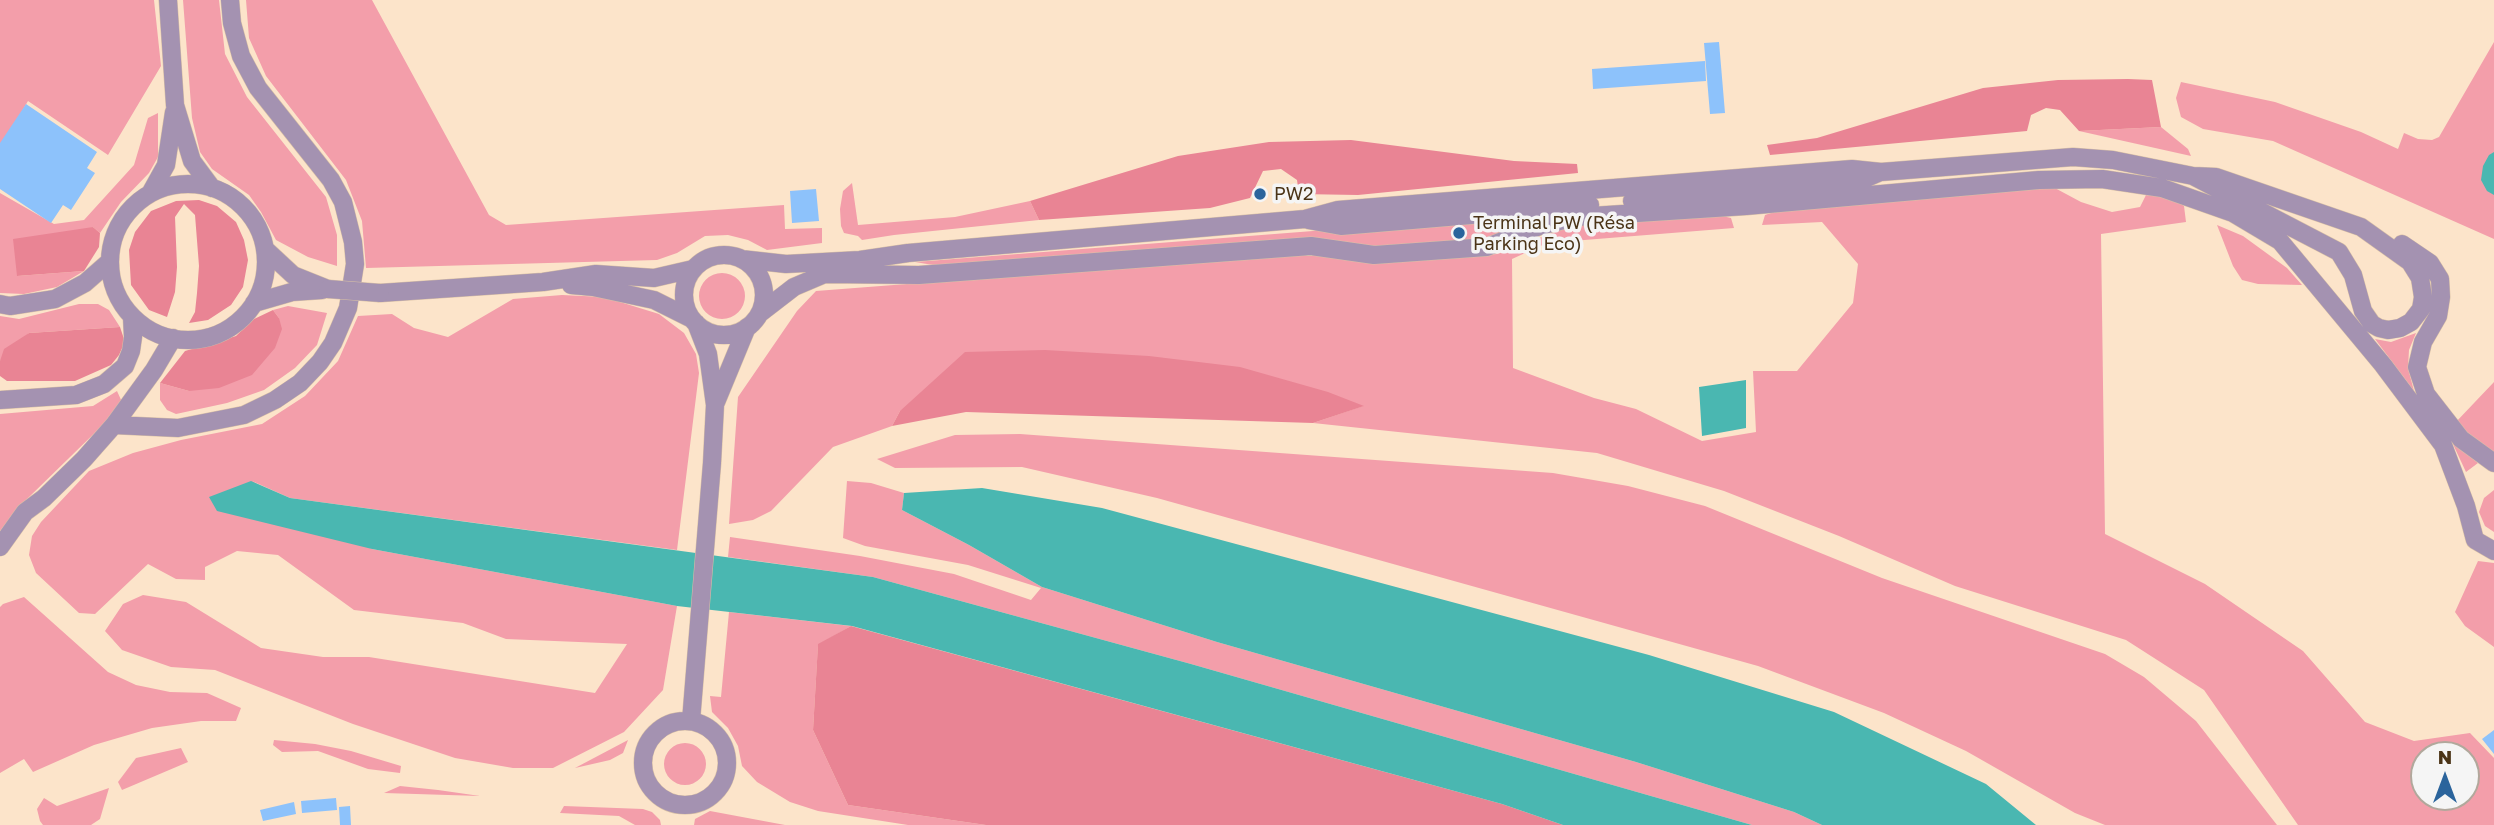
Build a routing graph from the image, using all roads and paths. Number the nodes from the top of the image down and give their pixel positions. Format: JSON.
{"nodes":[{"id":1,"x":168,"y":0,"type":"edge"},
{"id":2,"x":230,"y":0,"type":"edge"},
{"id":3,"x":175,"y":105,"type":"junction"},
{"id":4,"x":2193,"y":176,"type":"junction"},
{"id":5,"x":212,"y":188,"type":"junction"},
{"id":6,"x":151,"y":192,"type":"junction"},
{"id":7,"x":2361,"y":227,"type":"junction"},
{"id":8,"x":265,"y":249,"type":"junction"},
{"id":9,"x":741,"y":259,"type":"junction"},
{"id":10,"x":860,"y":260,"type":"junction"},
{"id":11,"x":109,"y":261,"type":"junction"},
{"id":12,"x":693,"y":269,"type":"junction"},
{"id":13,"x":823,"y":274,"type":"junction"},
{"id":14,"x":543,"y":282,"type":"junction"},
{"id":15,"x":328,"y":289,"type":"junction"},
{"id":16,"x":254,"y":303,"type":"junction"},
{"id":17,"x":0,"y":304,"type":"edge"},
{"id":18,"x":132,"y":317,"type":"junction"},
{"id":19,"x":753,"y":320,"type":"junction"},
{"id":20,"x":694,"y":321,"type":"junction"},
{"id":21,"x":173,"y":338,"type":"junction"},
{"id":22,"x":0,"y":400,"type":"edge"},
{"id":23,"x":715,"y":405,"type":"junction"},
{"id":24,"x":114,"y":425,"type":"junction"},
{"id":25,"x":2494,"y":463,"type":"edge"},
{"id":26,"x":0,"y":547,"type":"edge"},
{"id":27,"x":2494,"y":551,"type":"edge"},
{"id":28,"x":691,"y":721,"type":"junction"}],
"edges":[{"from":1,"to":3,"type":"street"},
{"from":2,"to":24,"type":"street"},
{"from":3,"to":5,"type":"street"},
{"from":3,"to":6,"type":"street"},
{"from":4,"to":7,"type":"street"},
{"from":4,"to":7,"type":"street"},
{"from":4,"to":10,"type":"street"},
{"from":5,"to":6,"type":"street"},
{"from":5,"to":8,"type":"street"},
{"from":6,"to":11,"type":"street"},
{"from":7,"to":25,"type":"street"},
{"from":8,"to":15,"type":"street"},
{"from":8,"to":16,"type":"street"},
{"from":9,"to":10,"type":"street"},
{"from":9,"to":12,"type":"street"},
{"from":9,"to":19,"type":"street"},
{"from":10,"to":13,"type":"street"},
{"from":11,"to":17,"type":"street"},
{"from":11,"to":18,"type":"street"},
{"from":12,"to":14,"type":"street"},
{"from":12,"to":20,"type":"street"},
{"from":13,"to":19,"type":"street"},
{"from":13,"to":27,"type":"street"},
{"from":14,"to":15,"type":"street","bridge":true},
{"from":14,"to":20,"type":"street"},
{"from":15,"to":16,"type":"street"},
{"from":16,"to":21,"type":"street"},
{"from":18,"to":21,"type":"street"},
{"from":18,"to":22,"type":"street"},
{"from":19,"to":20,"type":"street"},
{"from":19,"to":23,"type":"street"},
{"from":20,"to":23,"type":"street"},
{"from":21,"to":24,"type":"street"},
{"from":23,"to":28,"type":"street"},
{"from":24,"to":26,"type":"street"},
{"from":28,"to":28,"type":"street"}]}
